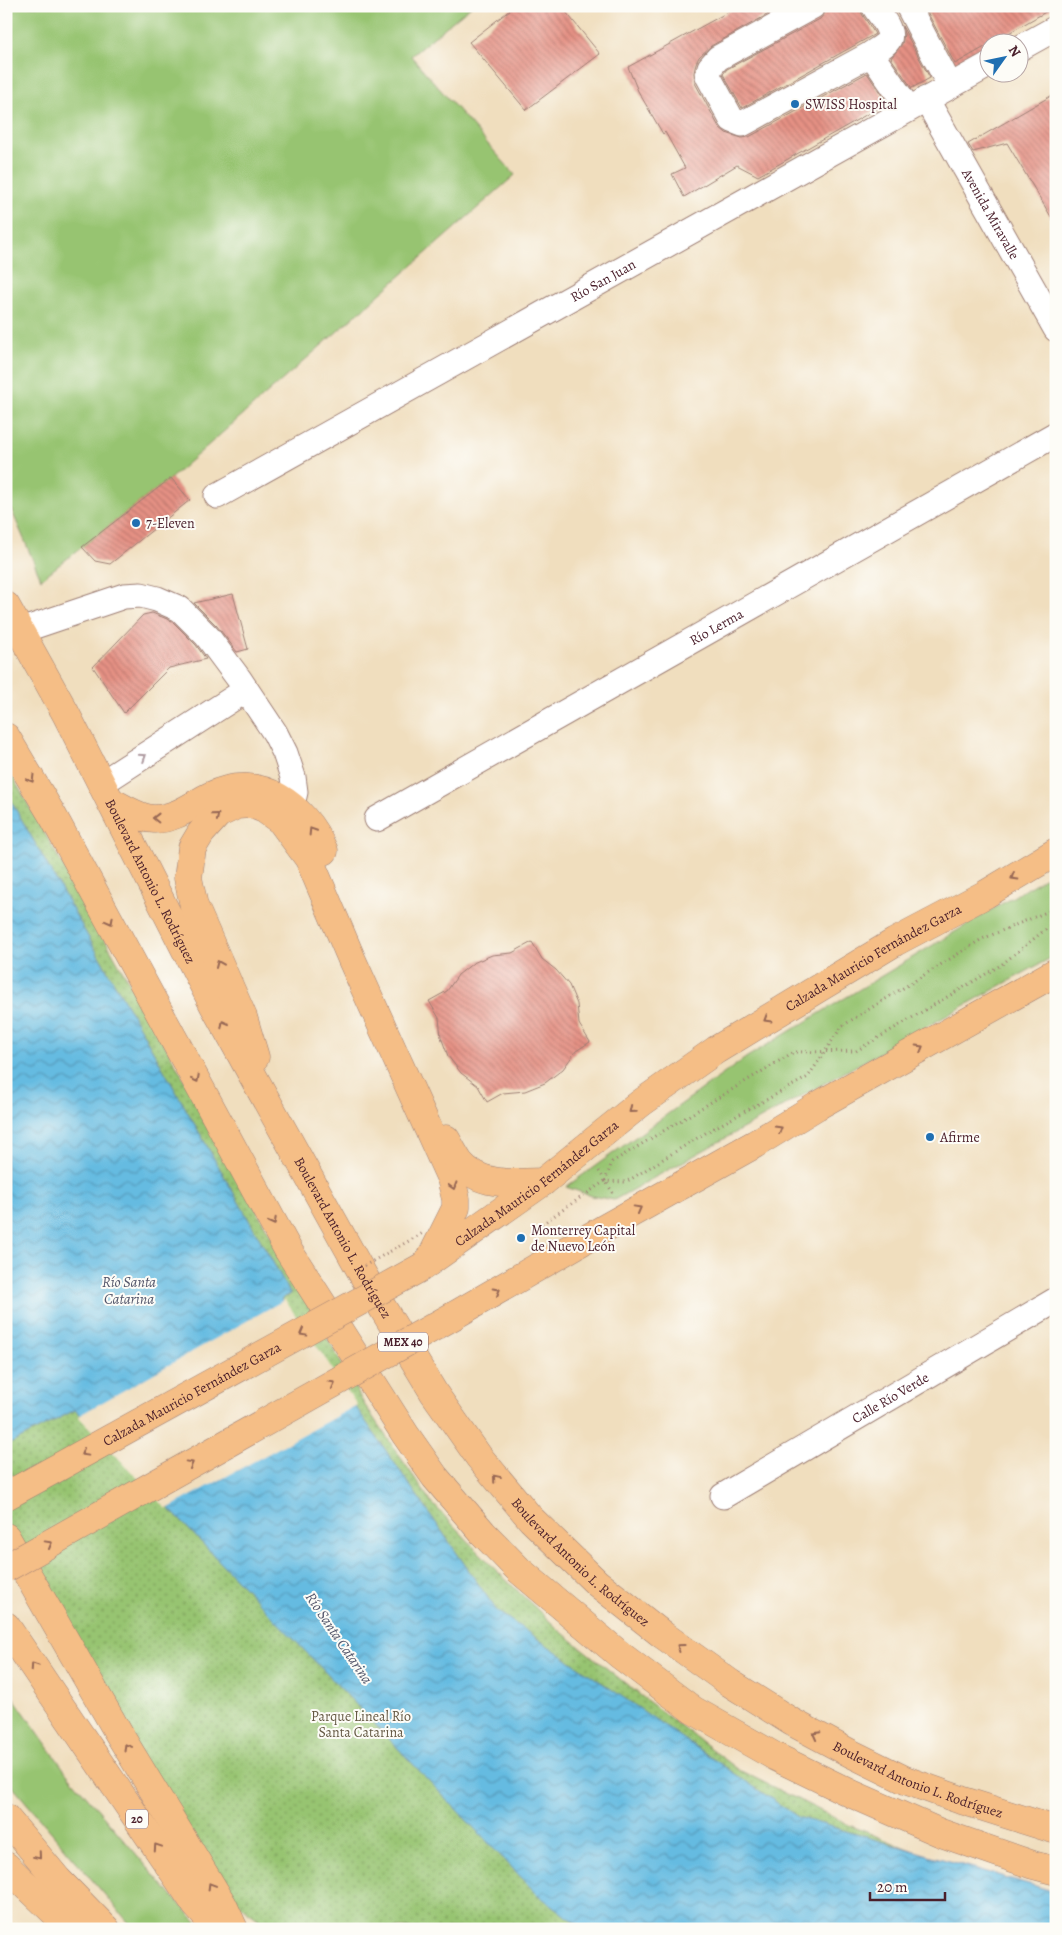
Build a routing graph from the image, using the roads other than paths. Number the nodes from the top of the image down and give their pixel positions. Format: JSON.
{"nodes":[{"id":1,"x":813,"y":6,"type":"edge"},
{"id":2,"x":874,"y":6,"type":"edge"},
{"id":3,"x":908,"y":6,"type":"edge"},
{"id":4,"x":1056,"y":28,"type":"edge"},
{"id":5,"x":1030,"y":42,"type":"edge"},
{"id":6,"x":871,"y":54,"type":"junction"},
{"id":7,"x":980,"y":70,"type":"edge"},
{"id":8,"x":950,"y":86,"type":"junction"},
{"id":9,"x":918,"y":104,"type":"junction"},
{"id":10,"x":1056,"y":329,"type":"edge"},
{"id":11,"x":1056,"y":434,"type":"edge"},
{"id":12,"x":218,"y":496,"type":"dead end"},
{"id":13,"x":6,"y":606,"type":"edge"},
{"id":14,"x":20,"y":631,"type":"junction"},
{"id":15,"x":246,"y":690,"type":"junction"},
{"id":16,"x":6,"y":737,"type":"edge"},
{"id":17,"x":107,"y":793,"type":"junction"},
{"id":18,"x":286,"y":813,"type":"junction"},
{"id":19,"x":377,"y":819,"type":"dead end"},
{"id":20,"x":1056,"y":852,"type":"edge"},
{"id":21,"x":1056,"y":972,"type":"edge"},
{"id":22,"x":270,"y":1109,"type":"junction"},
{"id":23,"x":542,"y":1182,"type":"junction"},
{"id":24,"x":426,"y":1264,"type":"junction"},
{"id":25,"x":1056,"y":1300,"type":"edge"},
{"id":26,"x":6,"y":1496,"type":"edge"},
{"id":27,"x":723,"y":1496,"type":"dead end"},
{"id":28,"x":6,"y":1537,"type":"edge"},
{"id":29,"x":6,"y":1568,"type":"edge"},
{"id":30,"x":6,"y":1626,"type":"edge"},
{"id":31,"x":6,"y":1818,"type":"edge"},
{"id":32,"x":1056,"y":1830,"type":"edge"},
{"id":33,"x":6,"y":1866,"type":"edge"},
{"id":34,"x":1056,"y":1871,"type":"edge"},
{"id":35,"x":72,"y":1929,"type":"edge"},
{"id":36,"x":106,"y":1929,"type":"edge"},
{"id":37,"x":217,"y":1929,"type":"edge"},
{"id":38,"x":234,"y":1929,"type":"edge"}],
"edges":[{"from":1,"to":6,"type":"street"},
{"from":2,"to":6,"type":"street"},
{"from":3,"to":8,"type":"street"},
{"from":4,"to":5,"type":"street"},
{"from":6,"to":9,"type":"street","name":"Avenida Miravalle"},
{"from":7,"to":8,"type":"street","name":"Río San Juan"},
{"from":8,"to":9,"type":"street","name":"Río San Juan"},
{"from":9,"to":10,"type":"street","name":"Avenida Miravalle"},
{"from":9,"to":12,"type":"street","name":"Río San Juan"},
{"from":11,"to":19,"type":"street","name":"Río Lerma"},
{"from":13,"to":14,"type":"main road","name":"Boulevard Antonio L. Rodríguez","number":"MEX 40"},
{"from":14,"to":15,"type":"street"},
{"from":14,"to":17,"type":"main road","name":"Boulevard Antonio L. Rodríguez","number":"MEX 40"},
{"from":17,"to":15,"type":"street","one_way":true},
{"from":15,"to":18,"type":"street"},
{"from":16,"to":34,"type":"main road","one_way":true},
{"from":18,"to":17,"type":"main road","one_way":true},
{"from":22,"to":17,"type":"main road","name":"Boulevard Antonio L. Rodríguez","number":"MEX 40","one_way":true},
{"from":22,"to":18,"type":"main road","one_way":true},
{"from":23,"to":18,"type":"main road","one_way":true},
{"from":18,"to":24,"type":"main road","one_way":true},
{"from":20,"to":23,"type":"main road","name":"Calzada Mauricio Fernández Garza","one_way":true},
{"from":29,"to":21,"type":"main road","one_way":true,"bridge":true},
{"from":32,"to":22,"type":"main road","name":"Boulevard Antonio L. Rodríguez","number":"MEX 40","one_way":true},
{"from":23,"to":24,"type":"main road","name":"Calzada Mauricio Fernández Garza"},
{"from":24,"to":26,"type":"main road","name":"Calzada Mauricio Fernández Garza","one_way":true,"bridge":true},
{"from":25,"to":27,"type":"street","name":"Calle Río Verde"},
{"from":38,"to":28,"type":"main road","one_way":true},
{"from":37,"to":30,"type":"main road","number":"20","one_way":true},
{"from":31,"to":36,"type":"main road","one_way":true},
{"from":33,"to":35,"type":"main road"}]}
